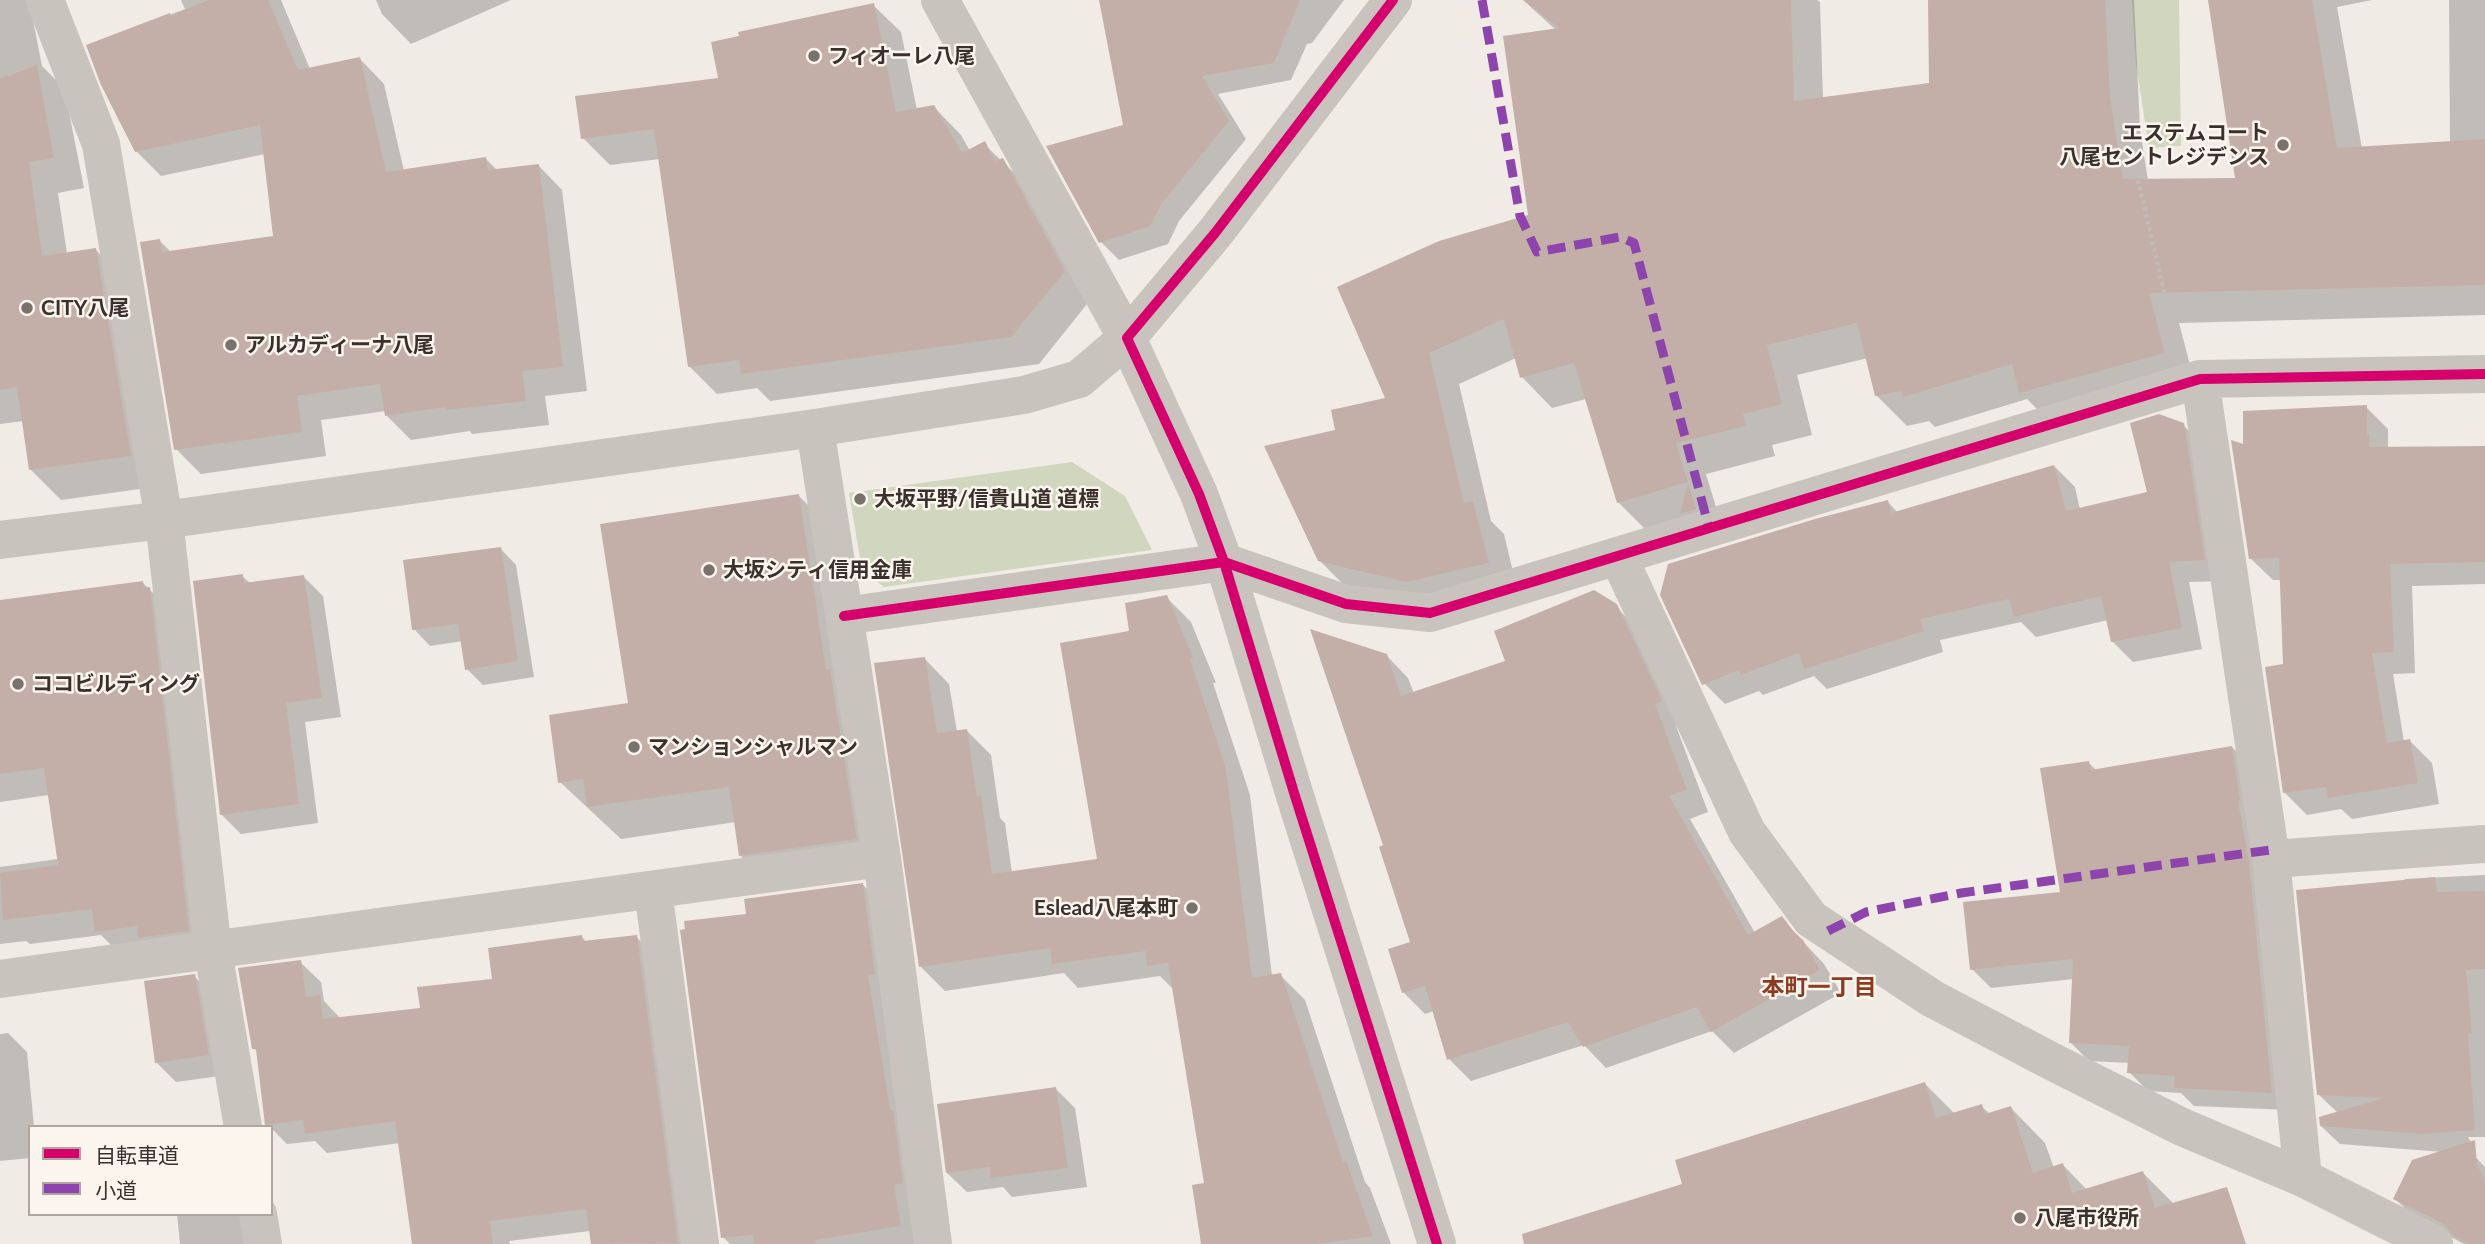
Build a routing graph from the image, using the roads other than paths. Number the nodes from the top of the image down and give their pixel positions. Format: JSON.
{"nodes":[{"id":1,"x":45,"y":0,"type":"edge"},
{"id":2,"x":940,"y":0,"type":"edge"},
{"id":3,"x":1393,"y":0,"type":"edge"},
{"id":4,"x":1127,"y":338,"type":"junction"},
{"id":5,"x":2485,"y":374,"type":"edge"},
{"id":6,"x":2193,"y":381,"type":"junction"},
{"id":7,"x":815,"y":428,"type":"junction"},
{"id":8,"x":164,"y":520,"type":"junction"},
{"id":9,"x":0,"y":540,"type":"edge"},
{"id":10,"x":1618,"y":556,"type":"junction"},
{"id":11,"x":1224,"y":562,"type":"junction"},
{"id":12,"x":844,"y":616,"type":"junction"},
{"id":13,"x":2485,"y":844,"type":"edge"},
{"id":14,"x":882,"y":858,"type":"junction"},
{"id":15,"x":2272,"y":859,"type":"junction"},
{"id":16,"x":653,"y":890,"type":"junction"},
{"id":17,"x":213,"y":951,"type":"junction"},
{"id":18,"x":0,"y":979,"type":"edge"},
{"id":19,"x":243,"y":1125,"type":"edge"},
{"id":20,"x":2303,"y":1178,"type":"junction"},
{"id":21,"x":258,"y":1216,"type":"edge"},
{"id":22,"x":263,"y":1244,"type":"edge"},
{"id":23,"x":700,"y":1244,"type":"edge"},
{"id":24,"x":933,"y":1244,"type":"edge"},
{"id":25,"x":1437,"y":1244,"type":"edge"},
{"id":26,"x":2434,"y":1244,"type":"edge"}],
"edges":[{"from":1,"to":8,"type":"street"},
{"from":2,"to":4,"type":"street"},
{"from":3,"to":4,"type":"street"},
{"from":4,"to":7,"type":"street"},
{"from":4,"to":11,"type":"street"},
{"from":5,"to":6,"type":"street"},
{"from":6,"to":10,"type":"street"},
{"from":6,"to":15,"type":"street"},
{"from":7,"to":8,"type":"street"},
{"from":7,"to":12,"type":"street"},
{"from":8,"to":9,"type":"street"},
{"from":8,"to":17,"type":"street"},
{"from":10,"to":11,"type":"street"},
{"from":10,"to":20,"type":"street"},
{"from":11,"to":12,"type":"street"},
{"from":11,"to":25,"type":"street"},
{"from":12,"to":14,"type":"street"},
{"from":13,"to":15,"type":"street"},
{"from":14,"to":16,"type":"street"},
{"from":14,"to":24,"type":"street"},
{"from":15,"to":20,"type":"street"},
{"from":16,"to":17,"type":"street"},
{"from":16,"to":23,"type":"street"},
{"from":17,"to":18,"type":"street"},
{"from":17,"to":19,"type":"street"},
{"from":20,"to":26,"type":"street"},
{"from":21,"to":22,"type":"street"}]}
